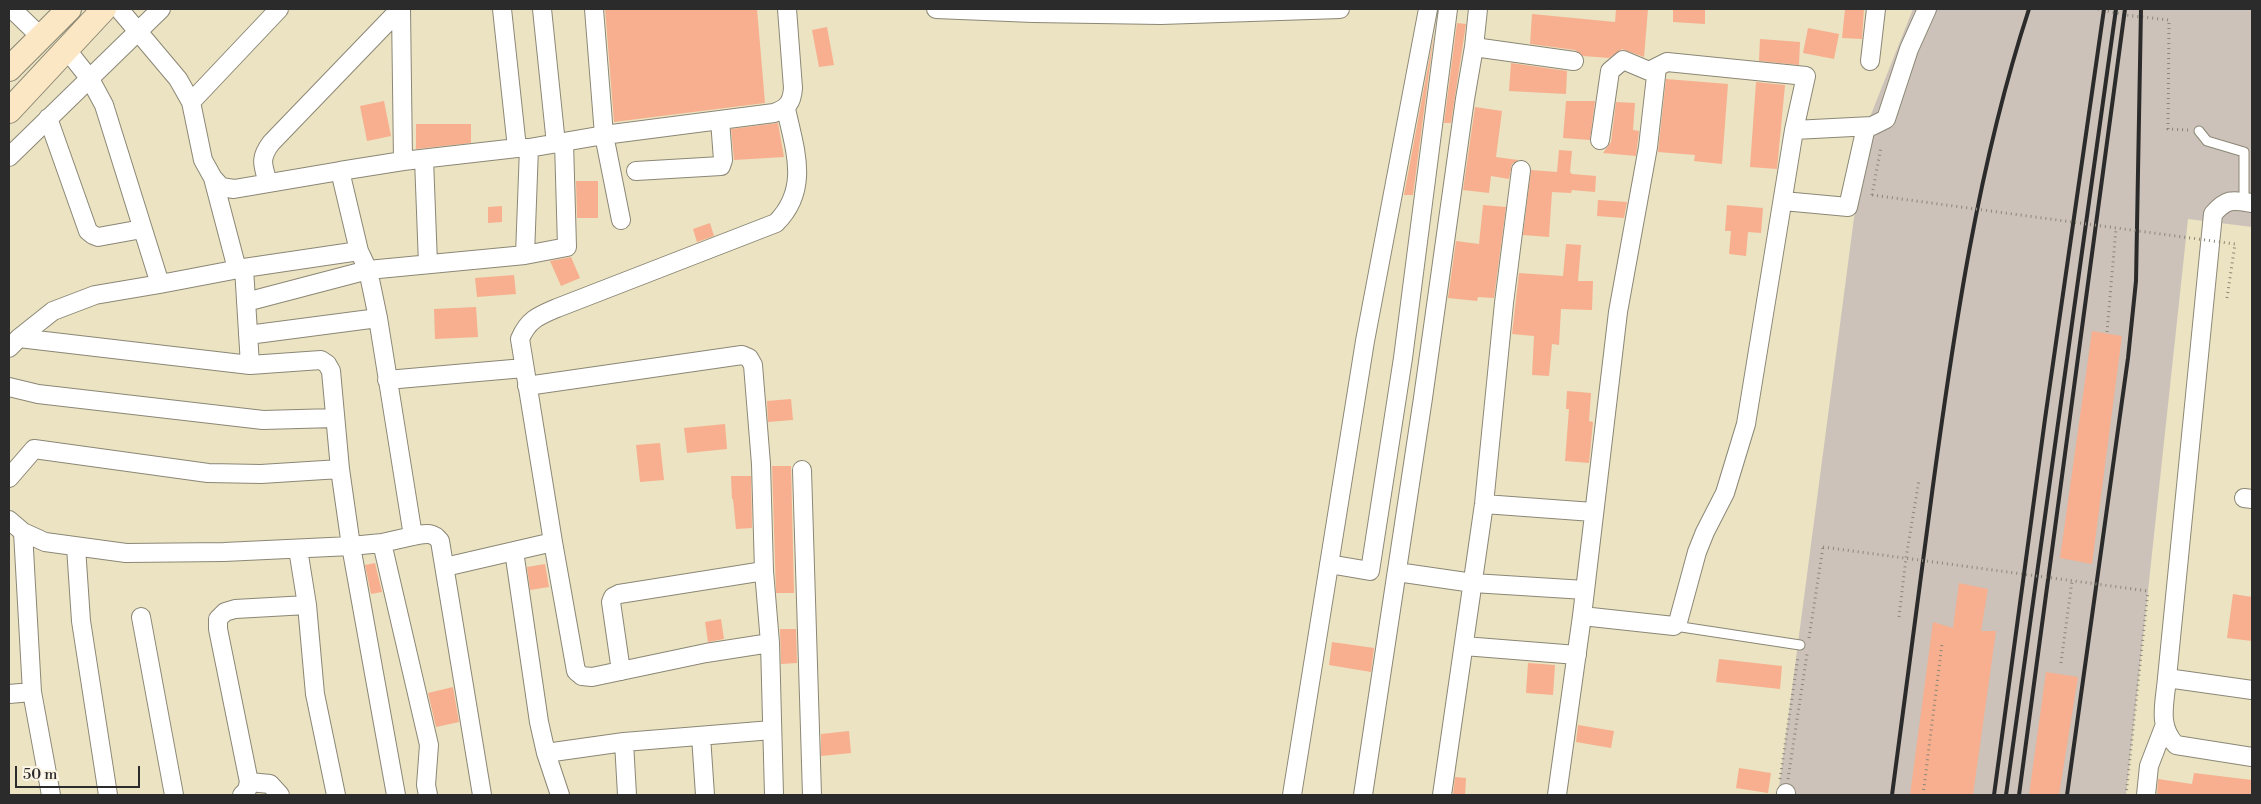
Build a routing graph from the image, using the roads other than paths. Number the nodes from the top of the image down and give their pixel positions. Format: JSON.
{"nodes":[{"id":1,"x":12,"y":9,"type":"edge"},
{"id":2,"x":69,"y":9,"type":"edge"},
{"id":3,"x":104,"y":9,"type":"edge"},
{"id":4,"x":118,"y":9,"type":"edge"},
{"id":5,"x":161,"y":9,"type":"edge"},
{"id":6,"x":279,"y":9,"type":"edge"},
{"id":7,"x":401,"y":9,"type":"edge"},
{"id":8,"x":502,"y":9,"type":"edge"},
{"id":9,"x":542,"y":9,"type":"edge"},
{"id":10,"x":594,"y":9,"type":"edge"},
{"id":11,"x":787,"y":9,"type":"edge"},
{"id":12,"x":936,"y":9,"type":"edge"},
{"id":13,"x":1340,"y":9,"type":"edge"},
{"id":14,"x":1428,"y":9,"type":"edge"},
{"id":15,"x":1448,"y":9,"type":"edge"},
{"id":16,"x":1478,"y":9,"type":"edge"},
{"id":17,"x":1876,"y":9,"type":"edge"},
{"id":18,"x":1926,"y":9,"type":"edge"},
{"id":19,"x":138,"y":32,"type":"junction"},
{"id":20,"x":41,"y":37,"type":"junction"},
{"id":21,"x":1474,"y":47,"type":"junction"},
{"id":22,"x":67,"y":50,"type":"junction"},
{"id":23,"x":1574,"y":61,"type":"dead end"},
{"id":24,"x":1870,"y":61,"type":"dead end"},
{"id":25,"x":1657,"y":67,"type":"junction"},
{"id":26,"x":9,"y":69,"type":"edge"},
{"id":27,"x":90,"y":79,"type":"junction"},
{"id":28,"x":190,"y":102,"type":"junction"},
{"id":29,"x":786,"y":108,"type":"junction"},
{"id":30,"x":9,"y":110,"type":"edge"},
{"id":31,"x":48,"y":118,"type":"junction"},
{"id":32,"x":720,"y":120,"type":"junction"},
{"id":33,"x":1866,"y":126,"type":"junction"},
{"id":34,"x":1794,"y":130,"type":"junction"},
{"id":35,"x":2199,"y":131,"type":"road end"},
{"id":36,"x":604,"y":135,"type":"junction"},
{"id":37,"x":1600,"y":140,"type":"dead end"},
{"id":38,"x":560,"y":143,"type":"junction"},
{"id":39,"x":523,"y":148,"type":"junction"},
{"id":40,"x":9,"y":157,"type":"edge"},
{"id":41,"x":424,"y":159,"type":"junction"},
{"id":42,"x":403,"y":161,"type":"junction"},
{"id":43,"x":1521,"y":170,"type":"dead end"},
{"id":44,"x":340,"y":171,"type":"junction"},
{"id":45,"x":636,"y":171,"type":"dead end"},
{"id":46,"x":213,"y":178,"type":"junction"},
{"id":47,"x":268,"y":183,"type":"junction"},
{"id":48,"x":1783,"y":201,"type":"junction"},
{"id":49,"x":2248,"y":202,"type":"edge"},
{"id":50,"x":621,"y":220,"type":"dead end"},
{"id":51,"x":142,"y":229,"type":"junction"},
{"id":52,"x":359,"y":251,"type":"junction"},
{"id":53,"x":525,"y":255,"type":"junction"},
{"id":54,"x":428,"y":264,"type":"junction"},
{"id":55,"x":240,"y":268,"type":"junction"},
{"id":56,"x":368,"y":270,"type":"junction"},
{"id":57,"x":160,"y":284,"type":"junction"},
{"id":58,"x":246,"y":302,"type":"junction"},
{"id":59,"x":378,"y":318,"type":"junction"},
{"id":60,"x":248,"y":336,"type":"junction"},
{"id":61,"x":14,"y":343,"type":"edge"},
{"id":62,"x":250,"y":364,"type":"junction"},
{"id":63,"x":524,"y":368,"type":"junction"},
{"id":64,"x":387,"y":380,"type":"junction"},
{"id":65,"x":527,"y":386,"type":"junction"},
{"id":66,"x":9,"y":387,"type":"edge"},
{"id":67,"x":335,"y":418,"type":"junction"},
{"id":68,"x":340,"y":469,"type":"junction"},
{"id":69,"x":802,"y":470,"type":"dead end"},
{"id":70,"x":9,"y":478,"type":"edge"},
{"id":71,"x":1484,"y":504,"type":"junction"},
{"id":72,"x":1593,"y":512,"type":"junction"},
{"id":73,"x":9,"y":520,"type":"edge"},
{"id":74,"x":24,"y":532,"type":"junction"},
{"id":75,"x":413,"y":536,"type":"junction"},
{"id":76,"x":552,"y":542,"type":"junction"},
{"id":77,"x":382,"y":543,"type":"junction"},
{"id":78,"x":351,"y":546,"type":"junction"},
{"id":79,"x":76,"y":547,"type":"junction"},
{"id":80,"x":298,"y":549,"type":"junction"},
{"id":81,"x":514,"y":552,"type":"junction"},
{"id":82,"x":1329,"y":564,"type":"junction"},
{"id":83,"x":445,"y":567,"type":"junction"},
{"id":84,"x":764,"y":571,"type":"junction"},
{"id":85,"x":1370,"y":572,"type":"junction"},
{"id":86,"x":1396,"y":574,"type":"junction"},
{"id":87,"x":1473,"y":583,"type":"junction"},
{"id":88,"x":1585,"y":590,"type":"junction"},
{"id":89,"x":307,"y":605,"type":"junction"},
{"id":90,"x":1582,"y":616,"type":"junction"},
{"id":91,"x":141,"y":617,"type":"dead end"},
{"id":92,"x":1674,"y":626,"type":"junction"},
{"id":93,"x":770,"y":644,"type":"junction"},
{"id":94,"x":1800,"y":644,"type":"road end"},
{"id":95,"x":1464,"y":646,"type":"junction"},
{"id":96,"x":1576,"y":656,"type":"junction"},
{"id":97,"x":621,"y":670,"type":"junction"},
{"id":98,"x":2167,"y":678,"type":"junction"},
{"id":99,"x":2252,"y":690,"type":"edge"},
{"id":100,"x":32,"y":692,"type":"junction"},
{"id":101,"x":9,"y":694,"type":"edge"},
{"id":102,"x":2164,"y":727,"type":"junction"},
{"id":103,"x":772,"y":730,"type":"junction"},
{"id":104,"x":701,"y":736,"type":"junction"},
{"id":105,"x":624,"y":742,"type":"junction"},
{"id":106,"x":546,"y":753,"type":"junction"},
{"id":107,"x":2252,"y":757,"type":"edge"},
{"id":108,"x":246,"y":789,"type":"edge"},
{"id":109,"x":52,"y":795,"type":"edge"},
{"id":110,"x":108,"y":795,"type":"edge"},
{"id":111,"x":174,"y":795,"type":"edge"},
{"id":112,"x":280,"y":795,"type":"edge"},
{"id":113,"x":336,"y":795,"type":"edge"},
{"id":114,"x":396,"y":795,"type":"edge"},
{"id":115,"x":428,"y":795,"type":"edge"},
{"id":116,"x":482,"y":795,"type":"edge"},
{"id":117,"x":560,"y":795,"type":"edge"},
{"id":118,"x":627,"y":795,"type":"edge"},
{"id":119,"x":705,"y":795,"type":"edge"},
{"id":120,"x":774,"y":795,"type":"edge"},
{"id":121,"x":812,"y":795,"type":"edge"},
{"id":122,"x":1292,"y":795,"type":"edge"},
{"id":123,"x":1362,"y":795,"type":"edge"},
{"id":124,"x":1442,"y":795,"type":"edge"},
{"id":125,"x":1557,"y":795,"type":"edge"},
{"id":126,"x":2146,"y":795,"type":"edge"}],
"edges":[{"from":1,"to":20,"type":"street"},
{"from":2,"to":20,"type":"street"},
{"from":3,"to":22,"type":"street"},
{"from":4,"to":19,"type":"street"},
{"from":5,"to":19,"type":"street"},
{"from":6,"to":28,"type":"street"},
{"from":7,"to":42,"type":"street"},
{"from":7,"to":47,"type":"street"},
{"from":8,"to":39,"type":"street"},
{"from":9,"to":38,"type":"street"},
{"from":10,"to":36,"type":"street"},
{"from":11,"to":29,"type":"street"},
{"from":12,"to":13,"type":"street"},
{"from":14,"to":82,"type":"street"},
{"from":15,"to":85,"type":"street"},
{"from":16,"to":21,"type":"street"},
{"from":17,"to":24,"type":"street"},
{"from":18,"to":33,"type":"street"},
{"from":19,"to":27,"type":"street"},
{"from":19,"to":28,"type":"street"},
{"from":20,"to":26,"type":"street"},
{"from":21,"to":23,"type":"street"},
{"from":21,"to":86,"type":"street"},
{"from":22,"to":27,"type":"street"},
{"from":22,"to":30,"type":"street"},
{"from":25,"to":34,"type":"street"},
{"from":25,"to":37,"type":"street"},
{"from":25,"to":72,"type":"street"},
{"from":27,"to":31,"type":"street"},
{"from":27,"to":51,"type":"street"},
{"from":28,"to":46,"type":"street"},
{"from":29,"to":32,"type":"street"},
{"from":29,"to":63,"type":"street"},
{"from":31,"to":40,"type":"street"},
{"from":31,"to":51,"type":"street"},
{"from":32,"to":36,"type":"street"},
{"from":32,"to":45,"type":"street"},
{"from":33,"to":34,"type":"street"},
{"from":33,"to":48,"type":"street"},
{"from":34,"to":48,"type":"street"},
{"from":35,"to":49,"type":"lane"},
{"from":36,"to":38,"type":"street"},
{"from":36,"to":50,"type":"street"},
{"from":38,"to":39,"type":"street"},
{"from":38,"to":53,"type":"street"},
{"from":39,"to":41,"type":"street"},
{"from":39,"to":53,"type":"street"},
{"from":41,"to":42,"type":"street"},
{"from":41,"to":54,"type":"street"},
{"from":42,"to":44,"type":"street"},
{"from":43,"to":71,"type":"street"},
{"from":44,"to":47,"type":"street"},
{"from":44,"to":52,"type":"street"},
{"from":46,"to":47,"type":"street"},
{"from":46,"to":55,"type":"street"},
{"from":48,"to":92,"type":"street"},
{"from":49,"to":98,"type":"street"},
{"from":51,"to":57,"type":"street"},
{"from":52,"to":55,"type":"street"},
{"from":52,"to":56,"type":"street"},
{"from":53,"to":54,"type":"street"},
{"from":54,"to":56,"type":"street"},
{"from":55,"to":57,"type":"street"},
{"from":55,"to":58,"type":"street"},
{"from":56,"to":58,"type":"street"},
{"from":56,"to":59,"type":"street"},
{"from":57,"to":61,"type":"street"},
{"from":58,"to":60,"type":"street"},
{"from":59,"to":60,"type":"street"},
{"from":59,"to":64,"type":"street"},
{"from":60,"to":62,"type":"street"},
{"from":61,"to":62,"type":"street"},
{"from":62,"to":67,"type":"street"},
{"from":63,"to":64,"type":"street"},
{"from":63,"to":65,"type":"street"},
{"from":64,"to":75,"type":"street"},
{"from":65,"to":76,"type":"street"},
{"from":65,"to":84,"type":"street"},
{"from":66,"to":67,"type":"street"},
{"from":67,"to":68,"type":"street"},
{"from":68,"to":70,"type":"street"},
{"from":68,"to":78,"type":"street"},
{"from":69,"to":121,"type":"street"},
{"from":71,"to":72,"type":"street"},
{"from":71,"to":87,"type":"street"},
{"from":72,"to":88,"type":"street"},
{"from":73,"to":74,"type":"street"},
{"from":74,"to":79,"type":"street"},
{"from":74,"to":100,"type":"street"},
{"from":75,"to":77,"type":"street"},
{"from":75,"to":83,"type":"street"},
{"from":76,"to":81,"type":"street"},
{"from":76,"to":97,"type":"street"},
{"from":77,"to":78,"type":"street"},
{"from":77,"to":115,"type":"street"},
{"from":78,"to":80,"type":"street"},
{"from":78,"to":114,"type":"street"},
{"from":79,"to":80,"type":"street"},
{"from":79,"to":110,"type":"street"},
{"from":80,"to":89,"type":"street"},
{"from":81,"to":83,"type":"street"},
{"from":81,"to":106,"type":"street"},
{"from":82,"to":85,"type":"street"},
{"from":82,"to":122,"type":"street"},
{"from":83,"to":116,"type":"street"},
{"from":84,"to":93,"type":"street"},
{"from":84,"to":97,"type":"street"},
{"from":85,"to":86,"type":"street"},
{"from":86,"to":87,"type":"street"},
{"from":86,"to":123,"type":"street"},
{"from":87,"to":88,"type":"street"},
{"from":87,"to":95,"type":"street"},
{"from":88,"to":90,"type":"street"},
{"from":89,"to":108,"type":"street"},
{"from":89,"to":113,"type":"street"},
{"from":90,"to":92,"type":"street"},
{"from":90,"to":96,"type":"street"},
{"from":91,"to":111,"type":"street"},
{"from":92,"to":94,"type":"lane"},
{"from":93,"to":97,"type":"street"},
{"from":93,"to":103,"type":"street"},
{"from":95,"to":96,"type":"street"},
{"from":95,"to":124,"type":"street"},
{"from":96,"to":125,"type":"street"},
{"from":98,"to":99,"type":"street"},
{"from":98,"to":102,"type":"street"},
{"from":100,"to":101,"type":"street"},
{"from":100,"to":109,"type":"street"},
{"from":102,"to":107,"type":"street"},
{"from":102,"to":126,"type":"street"},
{"from":103,"to":104,"type":"street"},
{"from":103,"to":120,"type":"street"},
{"from":104,"to":105,"type":"street"},
{"from":104,"to":119,"type":"street"},
{"from":105,"to":106,"type":"street"},
{"from":105,"to":118,"type":"street"},
{"from":106,"to":117,"type":"street"},
{"from":108,"to":112,"type":"street"}]}
